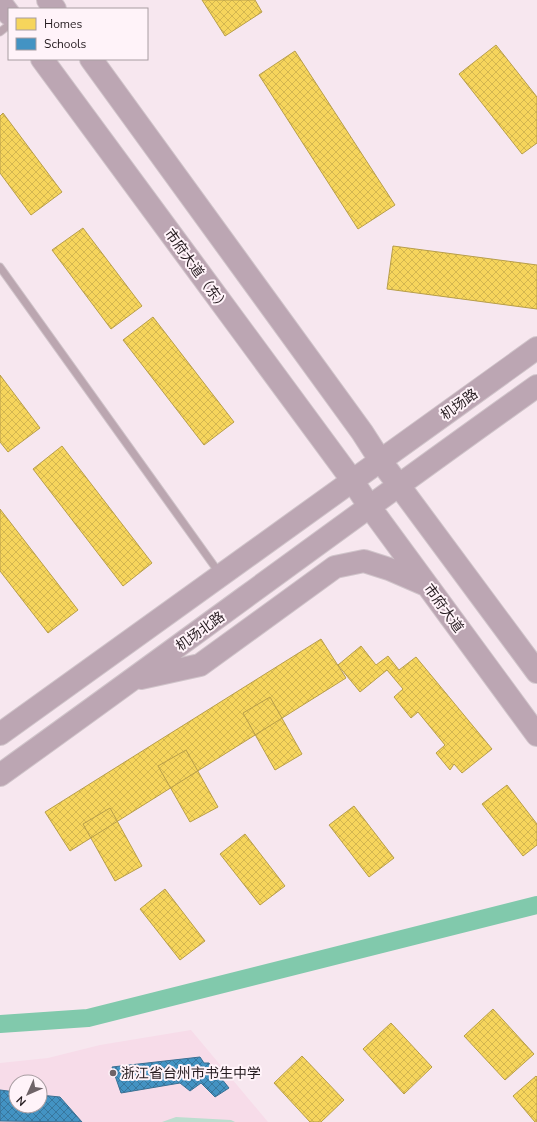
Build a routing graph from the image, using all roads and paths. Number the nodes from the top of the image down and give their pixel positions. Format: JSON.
{"nodes":[{"id":1,"x":48,"y":0,"type":"edge"},
{"id":2,"x":0,"y":2,"type":"edge"},
{"id":3,"x":54,"y":8,"type":"edge"},
{"id":4,"x":8,"y":13,"type":"edge"},
{"id":5,"x":8,"y":26,"type":"edge"},
{"id":6,"x":0,"y":32,"type":"edge"},
{"id":7,"x":43,"y":60,"type":"edge"},
{"id":8,"x":92,"y":60,"type":"edge"},
{"id":9,"x":0,"y":267,"type":"edge"},
{"id":10,"x":537,"y":348,"type":"edge"},
{"id":11,"x":537,"y":386,"type":"edge"},
{"id":12,"x":380,"y":460,"type":"junction"},
{"id":13,"x":352,"y":480,"type":"junction"},
{"id":14,"x":398,"y":485,"type":"junction"},
{"id":15,"x":369,"y":506,"type":"junction"},
{"id":16,"x":220,"y":575,"type":"junction"},
{"id":17,"x":428,"y":585,"type":"junction"},
{"id":18,"x":537,"y":672,"type":"edge"},
{"id":19,"x":132,"y":680,"type":"junction"},
{"id":20,"x":0,"y":734,"type":"edge"},
{"id":21,"x":537,"y":735,"type":"edge"},
{"id":22,"x":0,"y":775,"type":"edge"}],
"edges":[{"from":1,"to":3,"type":"main road"},
{"from":2,"to":4,"type":"main road"},
{"from":5,"to":6,"type":"lane"},
{"from":7,"to":13,"type":"main road","name":"市府大道（东）"},
{"from":8,"to":12,"type":"main road"},
{"from":9,"to":16,"type":"lane"},
{"from":10,"to":12,"type":"main road","name":"机场路"},
{"from":11,"to":14,"type":"main road"},
{"from":12,"to":13,"type":"main road"},
{"from":12,"to":14,"type":"main road"},
{"from":13,"to":15,"type":"main road","name":"市府大道"},
{"from":13,"to":16,"type":"main road"},
{"from":14,"to":15,"type":"main road","name":"机场北路"},
{"from":14,"to":18,"type":"main road"},
{"from":15,"to":17,"type":"main road","name":"市府大道"},
{"from":15,"to":19,"type":"main road","name":"机场北路"},
{"from":16,"to":20,"type":"main road"},
{"from":17,"to":19,"type":"main road"},
{"from":17,"to":21,"type":"main road","name":"市府大道"},
{"from":19,"to":22,"type":"main road","name":"机场北路"}]}
